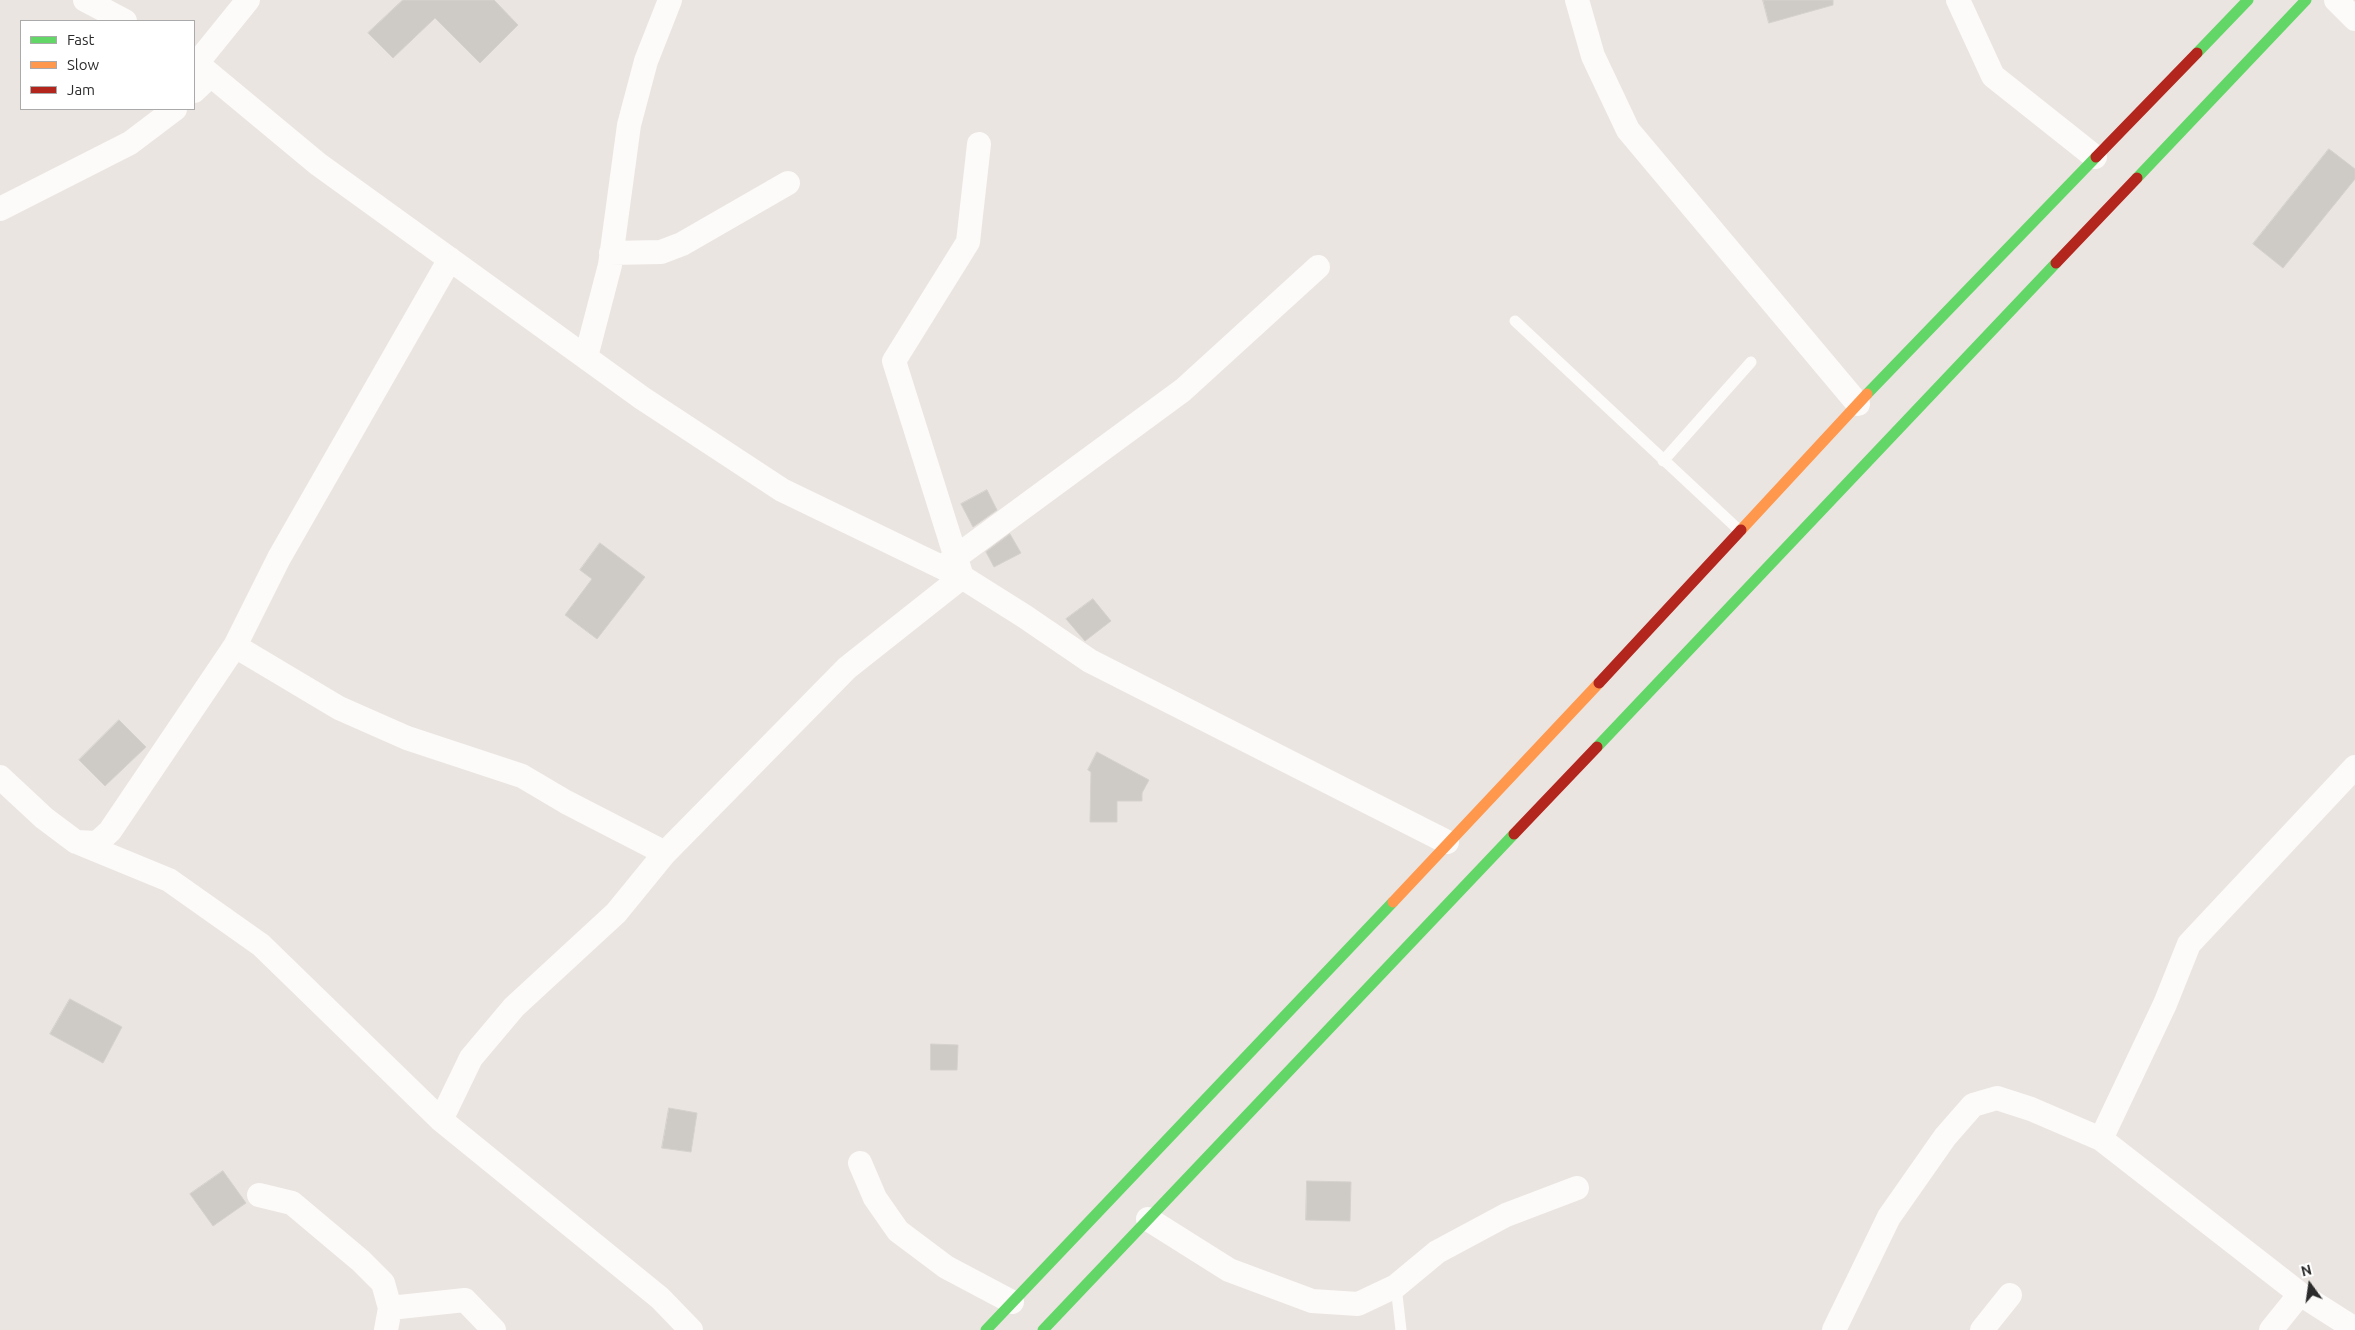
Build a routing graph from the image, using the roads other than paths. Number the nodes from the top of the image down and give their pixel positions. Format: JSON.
{"nodes":[{"id":1,"x":85,"y":0,"type":"edge"},
{"id":2,"x":248,"y":0,"type":"edge"},
{"id":3,"x":670,"y":0,"type":"edge"},
{"id":4,"x":1577,"y":0,"type":"edge"},
{"id":5,"x":1958,"y":0,"type":"edge"},
{"id":6,"x":2248,"y":0,"type":"edge"},
{"id":7,"x":2306,"y":0,"type":"edge"},
{"id":8,"x":2336,"y":0,"type":"edge"},
{"id":9,"x":2355,"y":19,"type":"edge"},
{"id":10,"x":123,"y":20,"type":"edge"},
{"id":11,"x":201,"y":66,"type":"edge"},
{"id":12,"x":195,"y":87,"type":"edge"},
{"id":13,"x":174,"y":110,"type":"edge"},
{"id":14,"x":978,"y":144,"type":"dead end"},
{"id":15,"x":2095,"y":157,"type":"junction"},
{"id":16,"x":788,"y":183,"type":"dead end"},
{"id":17,"x":0,"y":208,"type":"edge"},
{"id":18,"x":611,"y":253,"type":"junction"},
{"id":19,"x":450,"y":259,"type":"junction"},
{"id":20,"x":1318,"y":267,"type":"dead end"},
{"id":21,"x":1515,"y":321,"type":"dead end"},
{"id":22,"x":586,"y":357,"type":"junction"},
{"id":23,"x":1751,"y":362,"type":"dead end"},
{"id":24,"x":1858,"y":404,"type":"junction"},
{"id":25,"x":1663,"y":461,"type":"junction"},
{"id":26,"x":1741,"y":532,"type":"junction"},
{"id":27,"x":953,"y":567,"type":"junction"},
{"id":28,"x":235,"y":646,"type":"junction"},
{"id":29,"x":2355,"y":766,"type":"edge"},
{"id":30,"x":0,"y":777,"type":"edge"},
{"id":31,"x":76,"y":842,"type":"junction"},
{"id":32,"x":1447,"y":842,"type":"junction"},
{"id":33,"x":666,"y":853,"type":"junction"},
{"id":34,"x":441,"y":1120,"type":"junction"},
{"id":35,"x":2101,"y":1140,"type":"junction"},
{"id":36,"x":860,"y":1163,"type":"dead end"},
{"id":37,"x":1578,"y":1188,"type":"dead end"},
{"id":38,"x":259,"y":1195,"type":"dead end"},
{"id":39,"x":1148,"y":1219,"type":"junction"},
{"id":40,"x":1396,"y":1286,"type":"junction"},
{"id":41,"x":2300,"y":1294,"type":"junction"},
{"id":42,"x":2010,"y":1295,"type":"dead end"},
{"id":43,"x":1012,"y":1302,"type":"junction"},
{"id":44,"x":388,"y":1319,"type":"edge"},
{"id":45,"x":2355,"y":1329,"type":"edge"},
{"id":46,"x":494,"y":1330,"type":"edge"},
{"id":47,"x":692,"y":1330,"type":"edge"},
{"id":48,"x":986,"y":1330,"type":"edge"},
{"id":49,"x":1043,"y":1330,"type":"edge"},
{"id":50,"x":1400,"y":1330,"type":"edge"},
{"id":51,"x":1834,"y":1330,"type":"edge"},
{"id":52,"x":1982,"y":1330,"type":"edge"},
{"id":53,"x":2271,"y":1330,"type":"edge"}],
"edges":[{"from":1,"to":10,"type":"street"},
{"from":2,"to":11,"type":"street"},
{"from":3,"to":18,"type":"street"},
{"from":4,"to":24,"type":"street"},
{"from":5,"to":15,"type":"street"},
{"from":6,"to":15,"type":"highway"},
{"from":7,"to":39,"type":"highway"},
{"from":8,"to":9,"type":"street"},
{"from":11,"to":12,"type":"street"},
{"from":11,"to":19,"type":"street"},
{"from":13,"to":17,"type":"street"},
{"from":14,"to":27,"type":"street"},
{"from":15,"to":24,"type":"highway"},
{"from":16,"to":18,"type":"street"},
{"from":18,"to":22,"type":"street"},
{"from":19,"to":22,"type":"street"},
{"from":19,"to":28,"type":"street"},
{"from":20,"to":27,"type":"street"},
{"from":21,"to":25,"type":"lane"},
{"from":22,"to":27,"type":"street"},
{"from":23,"to":25,"type":"lane"},
{"from":24,"to":26,"type":"highway"},
{"from":25,"to":26,"type":"lane"},
{"from":26,"to":32,"type":"highway"},
{"from":27,"to":32,"type":"street"},
{"from":27,"to":33,"type":"street"},
{"from":28,"to":31,"type":"street"},
{"from":28,"to":33,"type":"street"},
{"from":29,"to":35,"type":"street"},
{"from":30,"to":31,"type":"street"},
{"from":31,"to":34,"type":"street"},
{"from":32,"to":43,"type":"highway"},
{"from":33,"to":34,"type":"street"},
{"from":34,"to":47,"type":"street"},
{"from":35,"to":41,"type":"street"},
{"from":35,"to":51,"type":"street"},
{"from":36,"to":43,"type":"street"},
{"from":37,"to":40,"type":"street"},
{"from":38,"to":44,"type":"street"},
{"from":39,"to":40,"type":"street"},
{"from":39,"to":49,"type":"highway"},
{"from":40,"to":50,"type":"lane"},
{"from":41,"to":45,"type":"street"},
{"from":41,"to":53,"type":"street"},
{"from":42,"to":52,"type":"street"},
{"from":43,"to":48,"type":"highway"},
{"from":44,"to":46,"type":"street"}]}
